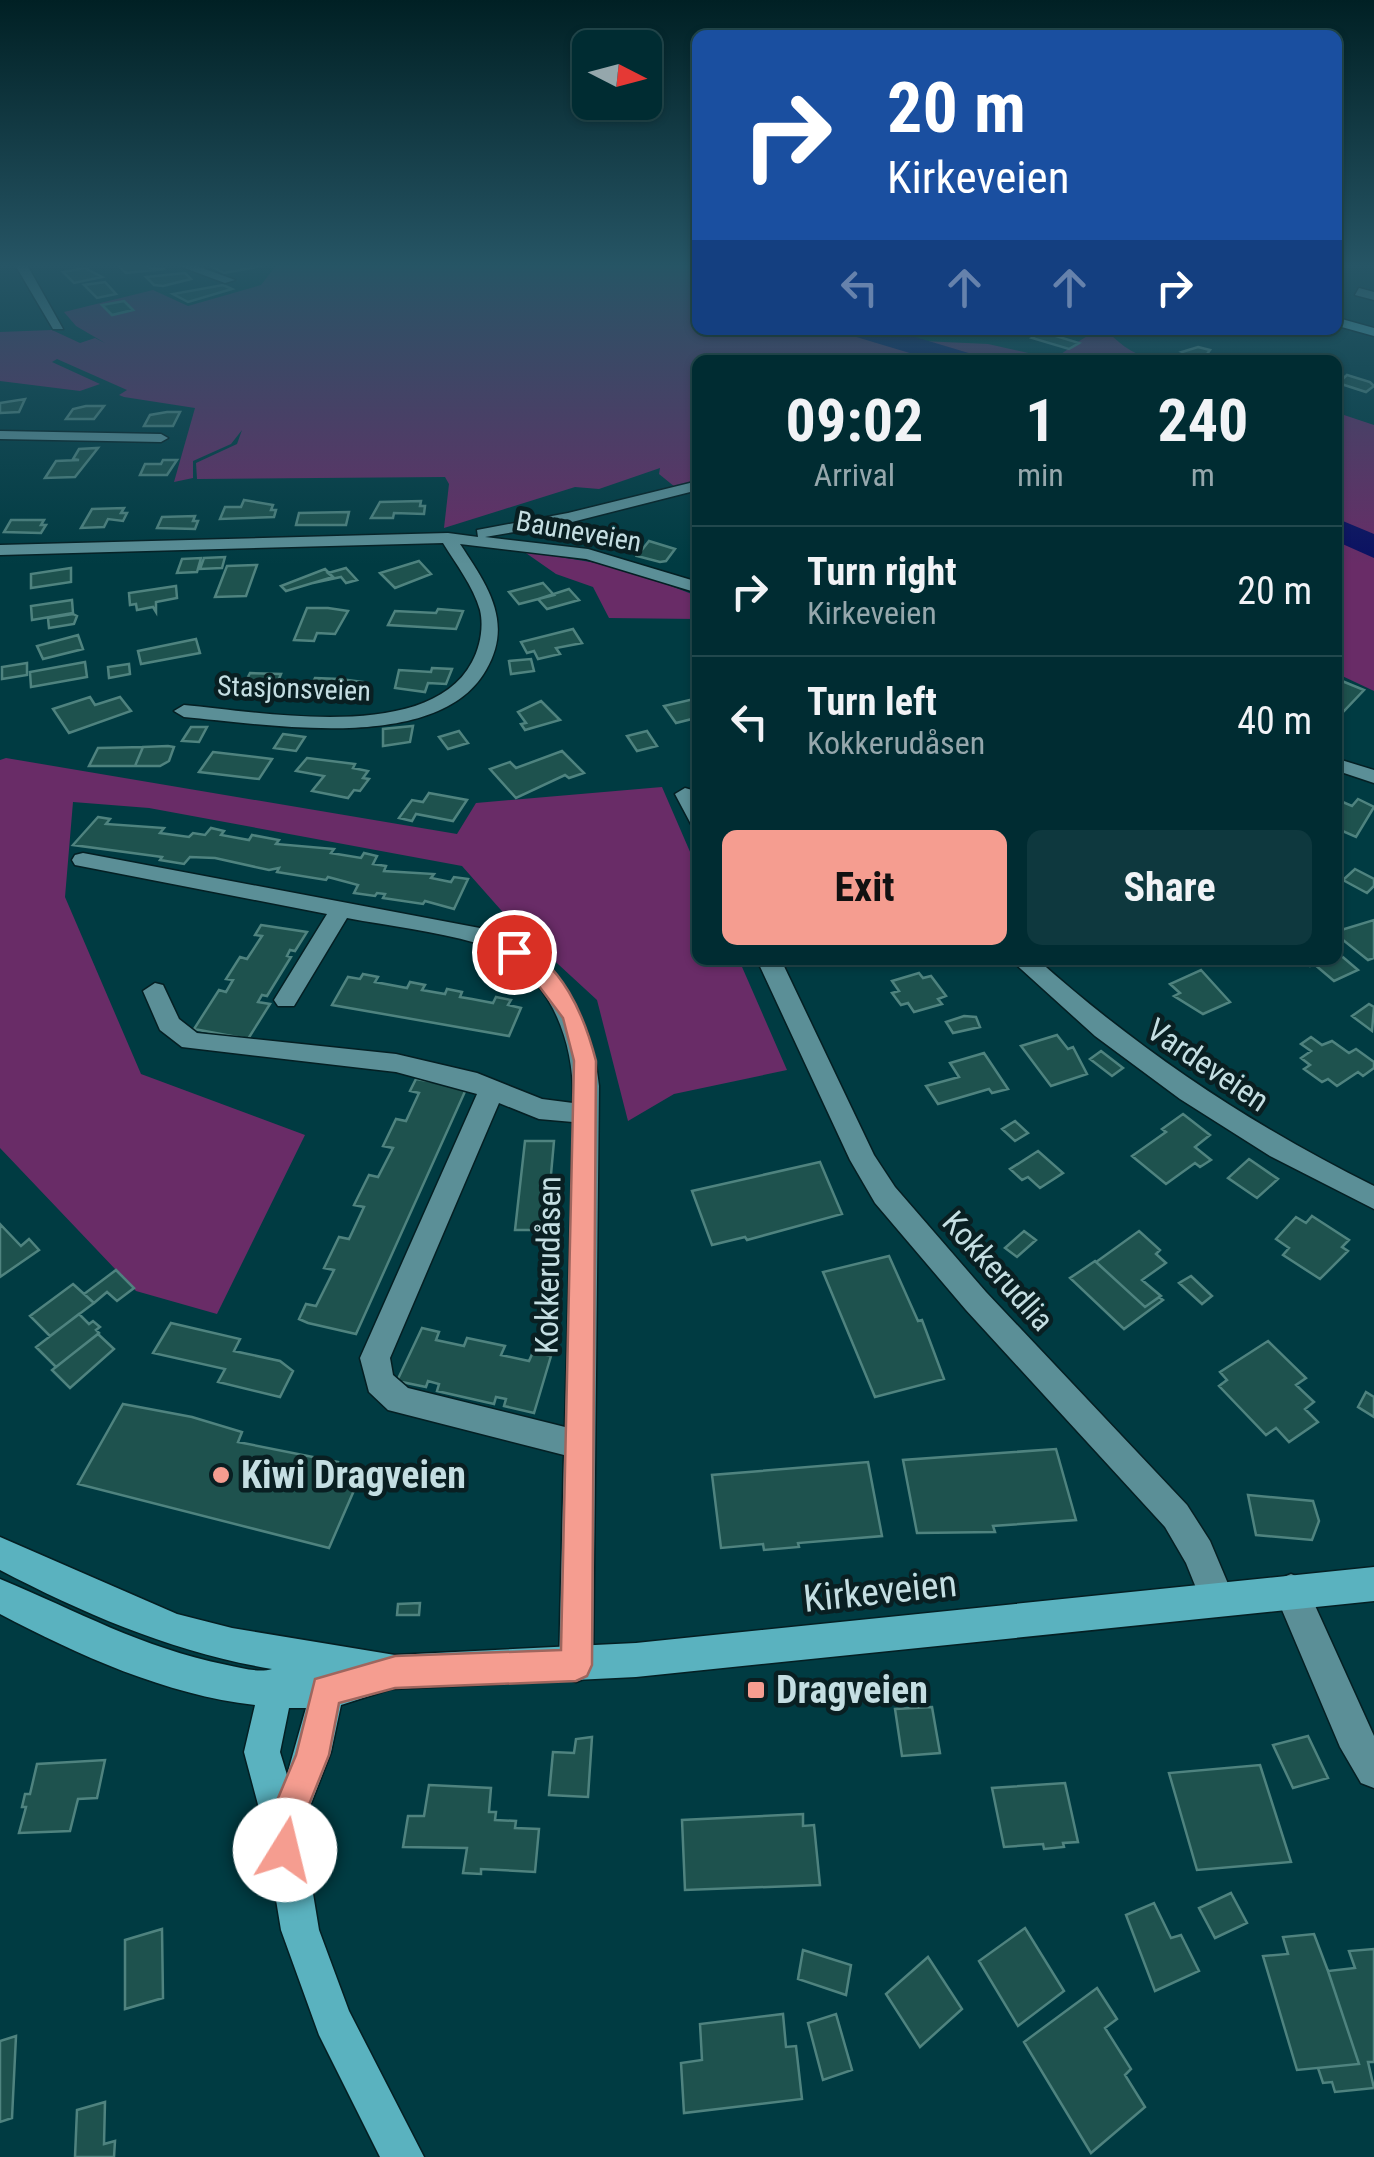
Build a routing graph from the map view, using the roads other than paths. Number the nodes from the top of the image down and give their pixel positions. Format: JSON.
{"nodes":[{"id":1,"x":0,"y":435,"type":"edge"},
{"id":2,"x":161,"y":438,"type":"dead end"},
{"id":3,"x":692,"y":487,"type":"edge"},
{"id":4,"x":448,"y":538,"type":"junction"},
{"id":5,"x":0,"y":550,"type":"edge"},
{"id":6,"x":692,"y":586,"type":"edge"},
{"id":7,"x":184,"y":711,"type":"dead end"},
{"id":8,"x":1342,"y":766,"type":"edge"},
{"id":9,"x":1374,"y":778,"type":"edge"},
{"id":10,"x":686,"y":794,"type":"dead end"},
{"id":11,"x":692,"y":806,"type":"edge"},
{"id":12,"x":82,"y":860,"type":"dead end"},
{"id":13,"x":341,"y":909,"type":"junction"},
{"id":14,"x":771,"y":965,"type":"edge"},
{"id":15,"x":1029,"y":965,"type":"edge"},
{"id":16,"x":154,"y":990,"type":"dead end"},
{"id":17,"x":286,"y":1000,"type":"dead end"},
{"id":18,"x":491,"y":1091,"type":"junction"},
{"id":19,"x":586,"y":1114,"type":"junction"},
{"id":20,"x":1374,"y":1198,"type":"edge"},
{"id":21,"x":581,"y":1445,"type":"junction"},
{"id":22,"x":4,"y":1559,"type":"edge"},
{"id":23,"x":1374,"y":1584,"type":"edge"},
{"id":24,"x":1291,"y":1591,"type":"junction"},
{"id":25,"x":0,"y":1596,"type":"edge"},
{"id":26,"x":1217,"y":1598,"type":"junction"},
{"id":27,"x":576,"y":1665,"type":"junction"},
{"id":28,"x":319,"y":1675,"type":"junction"},
{"id":29,"x":276,"y":1688,"type":"junction"},
{"id":30,"x":1374,"y":1770,"type":"edge"},
{"id":31,"x":283,"y":1827,"type":"junction"},
{"id":32,"x":403,"y":2157,"type":"edge"}],
"edges":[{"from":1,"to":2,"type":"street"},
{"from":3,"to":4,"type":"street"},
{"from":4,"to":5,"type":"street"},
{"from":4,"to":6,"type":"street","name":"Bauneveien"},
{"from":4,"to":7,"type":"street","name":"Stasjonsveien"},
{"from":8,"to":9,"type":"street"},
{"from":10,"to":11,"type":"street"},
{"from":12,"to":13,"type":"street","name":"Kokkerudåsen"},
{"from":13,"to":17,"type":"street"},
{"from":13,"to":19,"type":"street","name":"Kokkerudåsen"},
{"from":14,"to":26,"type":"street","name":"Kokkerudlia"},
{"from":15,"to":20,"type":"street","name":"Vardeveien"},
{"from":16,"to":18,"type":"street"},
{"from":18,"to":19,"type":"street"},
{"from":18,"to":21,"type":"street"},
{"from":19,"to":21,"type":"street","name":"Kokkerudåsen"},
{"from":21,"to":27,"type":"street","name":"Kokkerudåsen"},
{"from":22,"to":25,"type":"main road","name":"Kirkeveien"},
{"from":22,"to":28,"type":"main road","name":"Kirkeveien"},
{"from":23,"to":24,"type":"main road","name":"Kirkeveien"},
{"from":24,"to":26,"type":"main road","name":"Kirkeveien"},
{"from":24,"to":30,"type":"street"},
{"from":25,"to":29,"type":"main road","name":"Kirkeveien"},
{"from":26,"to":27,"type":"main road","name":"Kirkeveien"},
{"from":27,"to":28,"type":"main road","name":"Kirkeveien"},
{"from":28,"to":29,"type":"main road"},
{"from":28,"to":31,"type":"main road"},
{"from":29,"to":31,"type":"main road"},
{"from":31,"to":32,"type":"main road"}]}
